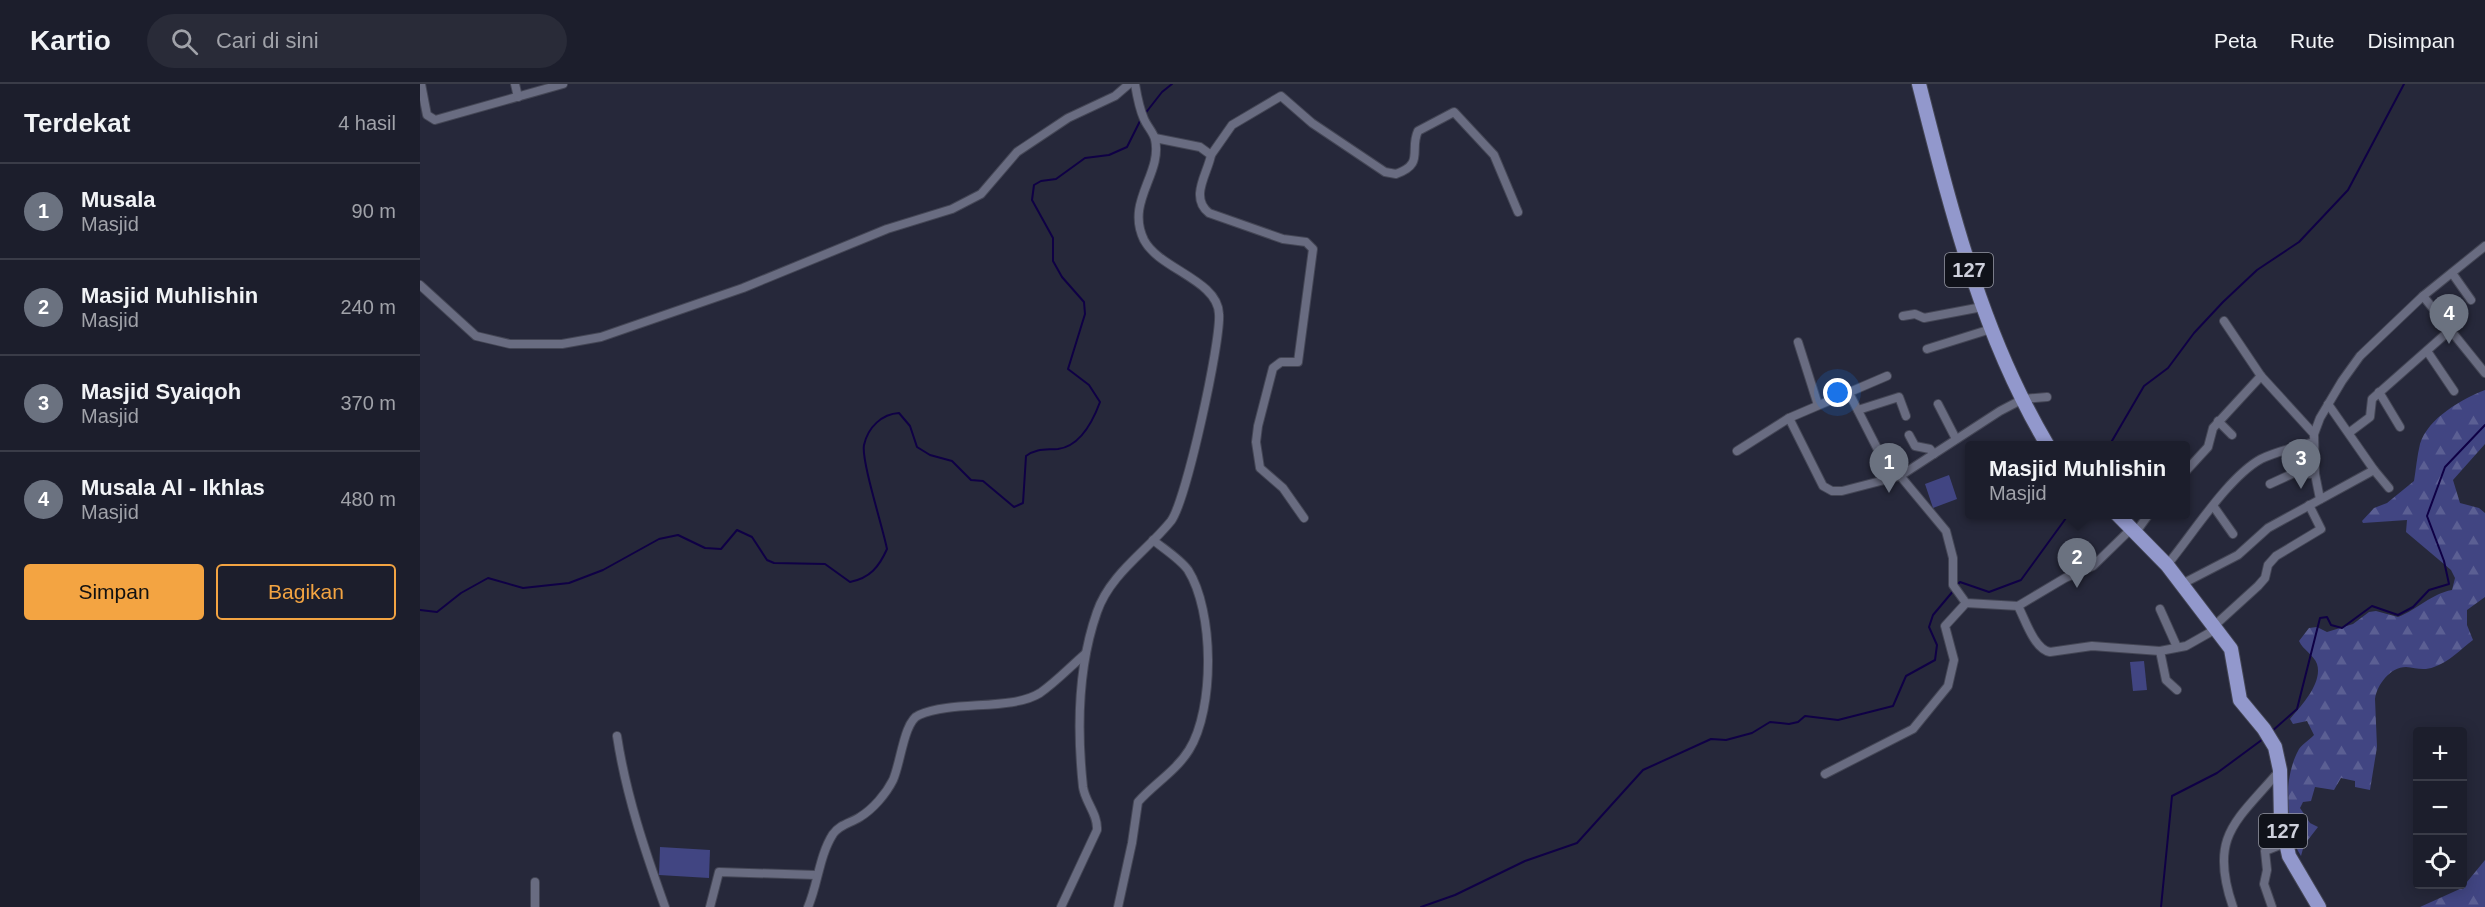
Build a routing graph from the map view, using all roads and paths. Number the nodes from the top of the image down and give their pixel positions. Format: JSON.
{"nodes":[{"id":1,"x":421,"y":84,"type":"edge"},
{"id":2,"x":515,"y":84,"type":"edge"},
{"id":3,"x":563,"y":84,"type":"edge"},
{"id":4,"x":1129,"y":84,"type":"edge"},
{"id":5,"x":1134,"y":84,"type":"edge"},
{"id":6,"x":1919,"y":84,"type":"edge"},
{"id":7,"x":518,"y":97,"type":"junction"},
{"id":8,"x":1155,"y":138,"type":"junction"},
{"id":9,"x":1210,"y":155,"type":"junction"},
{"id":10,"x":1518,"y":212,"type":"dead end"},
{"id":11,"x":2485,"y":246,"type":"edge"},
{"id":12,"x":2452,"y":273,"type":"junction"},
{"id":13,"x":420,"y":285,"type":"edge"},
{"id":14,"x":2423,"y":296,"type":"junction"},
{"id":15,"x":2471,"y":300,"type":"dead end"},
{"id":16,"x":1982,"y":307,"type":"junction"},
{"id":17,"x":1903,"y":316,"type":"dead end"},
{"id":18,"x":2224,"y":321,"type":"dead end"},
{"id":19,"x":1991,"y":329,"type":"junction"},
{"id":20,"x":2449,"y":331,"type":"junction"},
{"id":21,"x":1798,"y":342,"type":"dead end"},
{"id":22,"x":1927,"y":349,"type":"dead end"},
{"id":23,"x":2427,"y":351,"type":"junction"},
{"id":24,"x":2485,"y":373,"type":"edge"},
{"id":25,"x":1887,"y":376,"type":"dead end"},
{"id":26,"x":2261,"y":376,"type":"junction"},
{"id":27,"x":2454,"y":391,"type":"dead end"},
{"id":28,"x":2379,"y":392,"type":"junction"},
{"id":29,"x":1849,"y":393,"type":"junction"},
{"id":30,"x":2047,"y":397,"type":"dead end"},
{"id":31,"x":2023,"y":399,"type":"junction"},
{"id":32,"x":1938,"y":404,"type":"dead end"},
{"id":33,"x":2328,"y":404,"type":"junction"},
{"id":34,"x":1818,"y":405,"type":"junction"},
{"id":35,"x":1858,"y":411,"type":"junction"},
{"id":36,"x":1906,"y":416,"type":"dead end"},
{"id":37,"x":1789,"y":418,"type":"junction"},
{"id":38,"x":2218,"y":422,"type":"junction"},
{"id":39,"x":2400,"y":427,"type":"dead end"},
{"id":40,"x":2350,"y":432,"type":"junction"},
{"id":41,"x":1909,"y":435,"type":"dead end"},
{"id":42,"x":2232,"y":435,"type":"dead end"},
{"id":43,"x":2314,"y":438,"type":"junction"},
{"id":44,"x":1956,"y":440,"type":"junction"},
{"id":45,"x":2045,"y":441,"type":"edge"},
{"id":46,"x":1737,"y":451,"type":"dead end"},
{"id":47,"x":1934,"y":454,"type":"junction"},
{"id":48,"x":2190,"y":467,"type":"edge"},
{"id":49,"x":2374,"y":470,"type":"junction"},
{"id":50,"x":2315,"y":474,"type":"junction"},
{"id":51,"x":1900,"y":476,"type":"junction"},
{"id":52,"x":2270,"y":484,"type":"dead end"},
{"id":53,"x":2389,"y":489,"type":"dead end"},
{"id":54,"x":2320,"y":499,"type":"junction"},
{"id":55,"x":2309,"y":505,"type":"junction"},
{"id":56,"x":2214,"y":507,"type":"junction"},
{"id":57,"x":1304,"y":518,"type":"dead end"},
{"id":58,"x":2122,"y":519,"type":"edge"},
{"id":59,"x":2144,"y":519,"type":"edge"},
{"id":60,"x":2134,"y":530,"type":"junction"},
{"id":61,"x":2234,"y":534,"type":"dead end"},
{"id":62,"x":1154,"y":540,"type":"junction"},
{"id":63,"x":2166,"y":565,"type":"junction"},
{"id":64,"x":2182,"y":584,"type":"junction"},
{"id":65,"x":1965,"y":603,"type":"junction"},
{"id":66,"x":2018,"y":606,"type":"junction"},
{"id":67,"x":2160,"y":609,"type":"dead end"},
{"id":68,"x":2215,"y":627,"type":"junction"},
{"id":69,"x":2177,"y":646,"type":"junction"},
{"id":70,"x":2160,"y":651,"type":"junction"},
{"id":71,"x":1085,"y":654,"type":"junction"},
{"id":72,"x":2177,"y":690,"type":"dead end"},
{"id":73,"x":617,"y":736,"type":"dead end"},
{"id":74,"x":2280,"y":770,"type":"junction"},
{"id":75,"x":1824,"y":774,"type":"dead end"},
{"id":76,"x":2285,"y":843,"type":"junction"},
{"id":77,"x":816,"y":875,"type":"junction"},
{"id":78,"x":535,"y":882,"type":"dead end"},
{"id":79,"x":535,"y":907,"type":"edge"},
{"id":80,"x":665,"y":907,"type":"edge"},
{"id":81,"x":710,"y":907,"type":"edge"},
{"id":82,"x":808,"y":907,"type":"edge"},
{"id":83,"x":1061,"y":907,"type":"edge"},
{"id":84,"x":1118,"y":907,"type":"edge"},
{"id":85,"x":2233,"y":907,"type":"edge"},
{"id":86,"x":2272,"y":907,"type":"edge"},
{"id":87,"x":2319,"y":907,"type":"edge"}],
"edges":[{"from":1,"to":7,"type":"street"},
{"from":2,"to":7,"type":"street"},
{"from":3,"to":7,"type":"street"},
{"from":4,"to":13,"type":"street"},
{"from":5,"to":8,"type":"street"},
{"from":6,"to":16,"type":"main road","number":"127"},
{"from":8,"to":9,"type":"street"},
{"from":8,"to":62,"type":"street"},
{"from":9,"to":10,"type":"street"},
{"from":9,"to":57,"type":"street"},
{"from":11,"to":12,"type":"street"},
{"from":12,"to":14,"type":"street"},
{"from":12,"to":15,"type":"street"},
{"from":14,"to":20,"type":"street"},
{"from":14,"to":33,"type":"street"},
{"from":16,"to":17,"type":"street"},
{"from":16,"to":19,"type":"main road","number":"127"},
{"from":18,"to":26,"type":"street"},
{"from":19,"to":22,"type":"street"},
{"from":19,"to":31,"type":"main road","number":"127"},
{"from":20,"to":23,"type":"street"},
{"from":20,"to":24,"type":"street"},
{"from":21,"to":34,"type":"street"},
{"from":23,"to":27,"type":"street"},
{"from":23,"to":28,"type":"street"},
{"from":25,"to":29,"type":"street"},
{"from":26,"to":38,"type":"street"},
{"from":26,"to":43,"type":"street"},
{"from":28,"to":39,"type":"street"},
{"from":28,"to":40,"type":"street"},
{"from":29,"to":34,"type":"street"},
{"from":29,"to":35,"type":"street"},
{"from":30,"to":31,"type":"street"},
{"from":31,"to":44,"type":"street"},
{"from":31,"to":45,"type":"main road","number":"127"},
{"from":32,"to":44,"type":"street"},
{"from":33,"to":40,"type":"street"},
{"from":33,"to":43,"type":"street"},
{"from":34,"to":37,"type":"street"},
{"from":35,"to":36,"type":"street"},
{"from":35,"to":51,"type":"street"},
{"from":37,"to":46,"type":"street"},
{"from":37,"to":51,"type":"street"},
{"from":38,"to":42,"type":"street"},
{"from":38,"to":48,"type":"street"},
{"from":40,"to":49,"type":"street"},
{"from":41,"to":47,"type":"street"},
{"from":43,"to":50,"type":"street"},
{"from":43,"to":56,"type":"street"},
{"from":44,"to":47,"type":"street"},
{"from":47,"to":51,"type":"street"},
{"from":49,"to":53,"type":"street"},
{"from":49,"to":54,"type":"street"},
{"from":50,"to":52,"type":"street"},
{"from":50,"to":54,"type":"street"},
{"from":51,"to":65,"type":"street"},
{"from":54,"to":55,"type":"street"},
{"from":55,"to":64,"type":"street"},
{"from":55,"to":68,"type":"street"},
{"from":56,"to":61,"type":"street"},
{"from":56,"to":63,"type":"street"},
{"from":58,"to":60,"type":"main road","number":"127"},
{"from":59,"to":60,"type":"street"},
{"from":60,"to":63,"type":"main road","number":"127"},
{"from":60,"to":66,"type":"street"},
{"from":62,"to":71,"type":"street"},
{"from":62,"to":84,"type":"street"},
{"from":63,"to":64,"type":"main road","number":"127"},
{"from":64,"to":68,"type":"main road","number":"127"},
{"from":65,"to":66,"type":"street"},
{"from":65,"to":75,"type":"street"},
{"from":66,"to":70,"type":"street"},
{"from":67,"to":69,"type":"street"},
{"from":68,"to":69,"type":"street"},
{"from":68,"to":74,"type":"main road","number":"127"},
{"from":69,"to":70,"type":"street"},
{"from":70,"to":72,"type":"street"},
{"from":71,"to":77,"type":"street"},
{"from":71,"to":83,"type":"street"},
{"from":73,"to":80,"type":"street"},
{"from":74,"to":76,"type":"main road","number":"127"},
{"from":74,"to":85,"type":"street"},
{"from":76,"to":86,"type":"street"},
{"from":76,"to":87,"type":"main road","number":"127"},
{"from":77,"to":81,"type":"street"},
{"from":77,"to":82,"type":"street"},
{"from":78,"to":79,"type":"street"}]}
